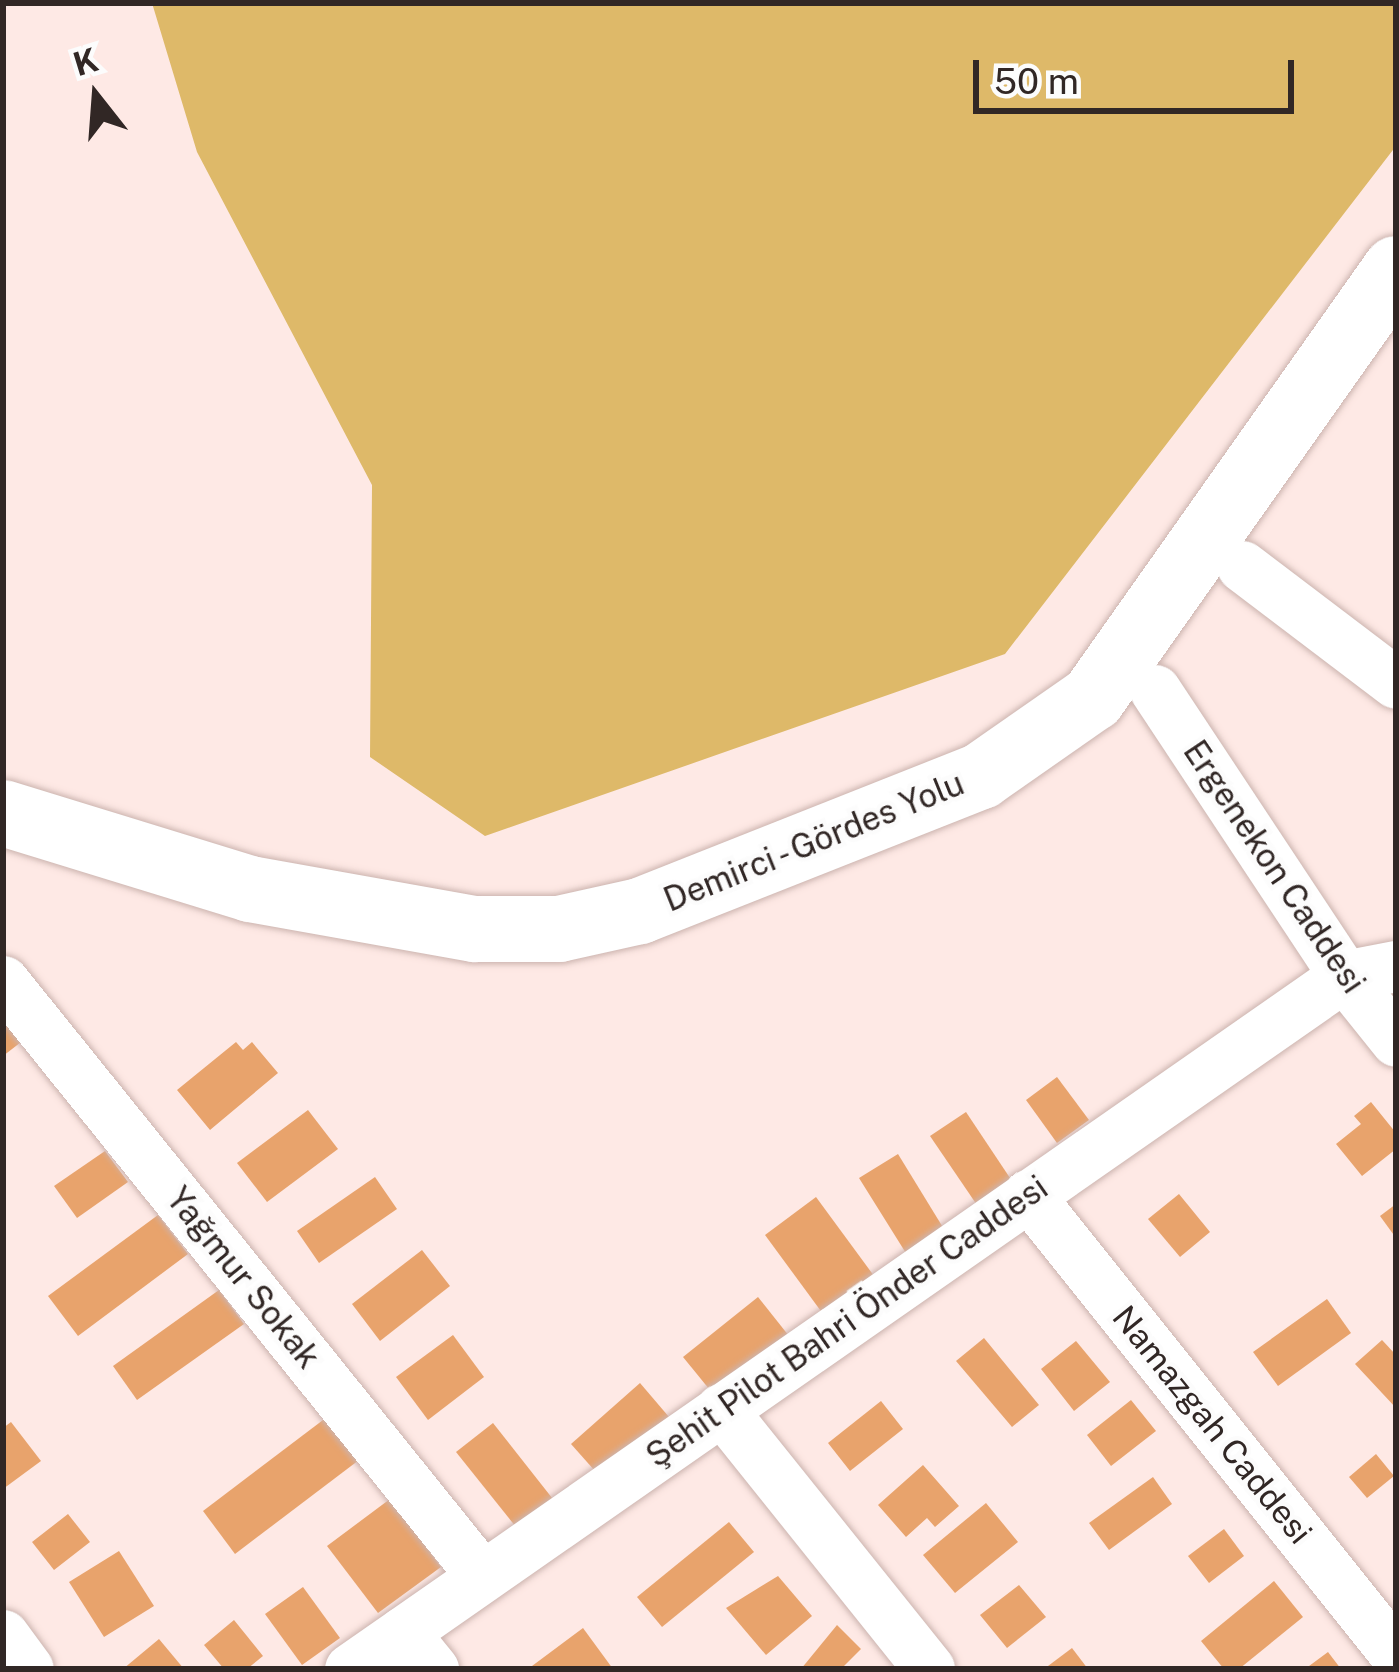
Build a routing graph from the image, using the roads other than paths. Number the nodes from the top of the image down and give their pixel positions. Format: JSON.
{"nodes":[{"id":1,"x":1396,"y":269,"type":"edge"},
{"id":2,"x":1396,"y":345,"type":"edge"},
{"id":3,"x":1242,"y":566,"type":"junction"},
{"id":4,"x":1396,"y":683,"type":"edge"},
{"id":5,"x":1155,"y":690,"type":"junction"},
{"id":6,"x":3,"y":813,"type":"edge"},
{"id":7,"x":3,"y":838,"type":"edge"},
{"id":8,"x":1396,"y":966,"type":"edge"},
{"id":9,"x":1344,"y":976,"type":"junction"},
{"id":10,"x":3,"y":980,"type":"edge"},
{"id":11,"x":1396,"y":1041,"type":"edge"},
{"id":12,"x":1028,"y":1195,"type":"junction"},
{"id":13,"x":721,"y":1409,"type":"junction"},
{"id":14,"x":482,"y":1576,"type":"junction"},
{"id":15,"x":3,"y":1635,"type":"edge"},
{"id":16,"x":418,"y":1650,"type":"edge"},
{"id":17,"x":1396,"y":1655,"type":"edge"},
{"id":18,"x":28,"y":1669,"type":"edge"},
{"id":19,"x":350,"y":1669,"type":"edge"},
{"id":20,"x":929,"y":1669,"type":"edge"}],
"edges":[{"from":1,"to":6,"type":"main road","name":"Demirci - Gördes Yolu"},
{"from":2,"to":3,"type":"main road","name":"Demirci - Gördes Yolu"},
{"from":3,"to":4,"type":"street"},
{"from":3,"to":5,"type":"main road","name":"Demirci - Gördes Yolu"},
{"from":5,"to":7,"type":"main road","name":"Demirci - Gördes Yolu"},
{"from":5,"to":9,"type":"street","name":"Ergenekon Caddesi"},
{"from":8,"to":9,"type":"street"},
{"from":9,"to":11,"type":"street","name":"Ergenekon Caddesi"},
{"from":9,"to":12,"type":"street","name":"Şehit Pilot Bahri Önder Caddesi"},
{"from":10,"to":14,"type":"street","name":"Yağmur Sokak"},
{"from":12,"to":13,"type":"street","name":"Şehit Pilot Bahri Önder Caddesi"},
{"from":12,"to":17,"type":"street","name":"Namazgah Caddesi"},
{"from":13,"to":14,"type":"street","name":"Şehit Pilot Bahri Önder Caddesi"},
{"from":13,"to":20,"type":"street"},
{"from":14,"to":16,"type":"street","name":"Şehit Pilot Bahri Önder Caddesi"},
{"from":15,"to":18,"type":"street"},
{"from":16,"to":19,"type":"street","name":"Şehit Pilot Bahri Önder Caddesi"}]}
